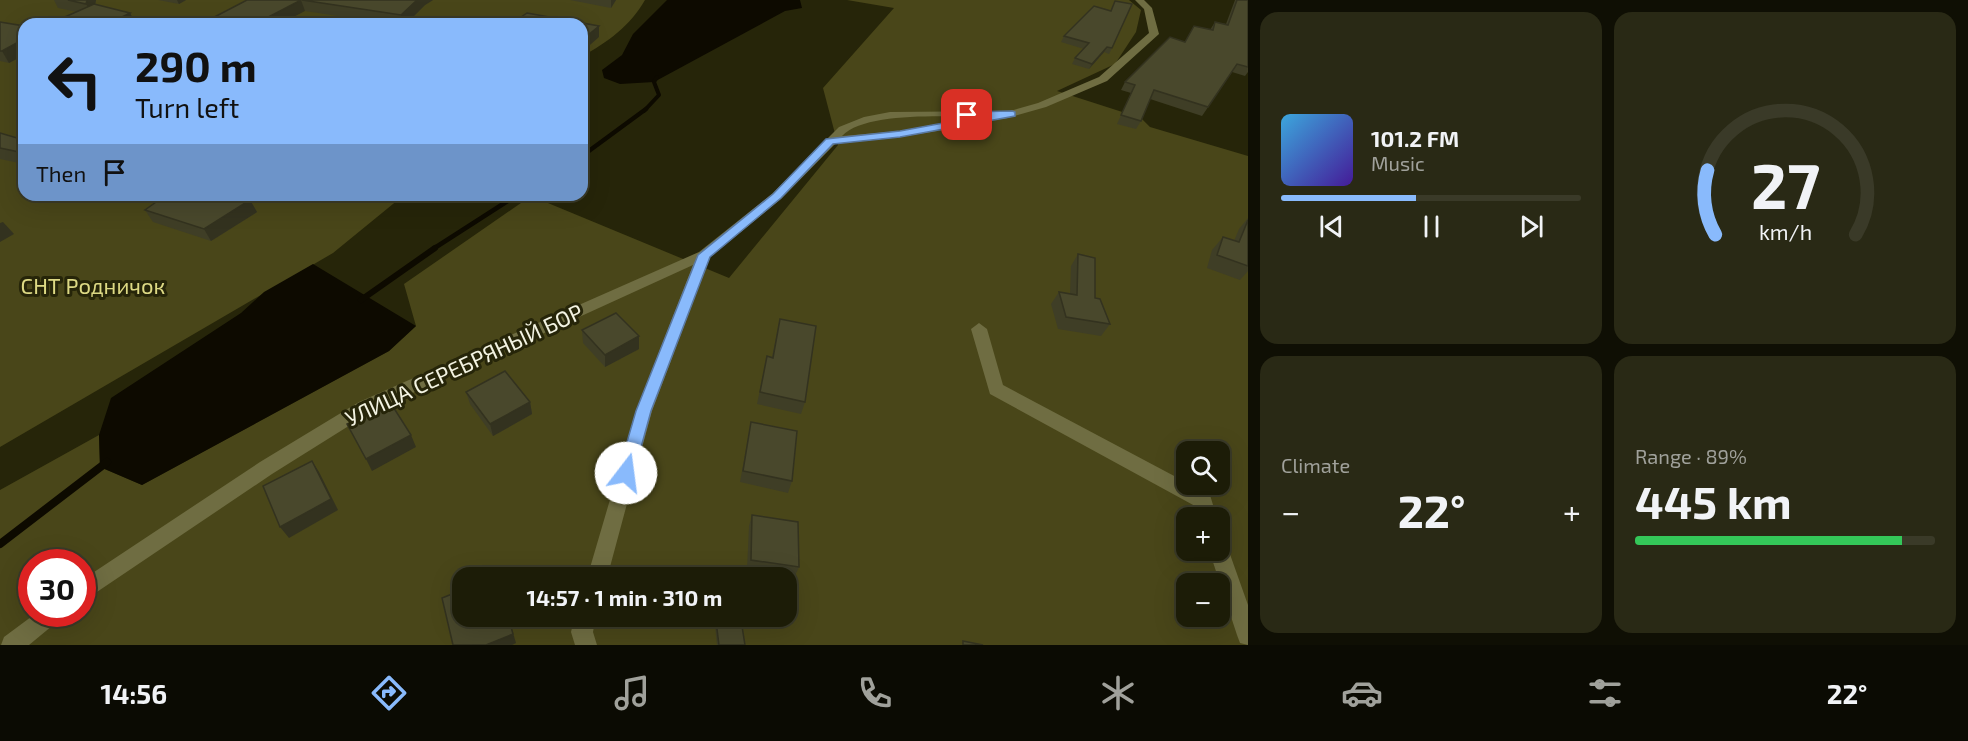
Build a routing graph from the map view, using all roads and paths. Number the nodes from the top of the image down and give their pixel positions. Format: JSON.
{"nodes":[{"id":1,"x":1139,"y":0,"type":"edge"},
{"id":2,"x":1012,"y":114,"type":"junction"},
{"id":3,"x":830,"y":141,"type":"junction"},
{"id":4,"x":704,"y":255,"type":"junction"},
{"id":5,"x":979,"y":329,"type":"dead end"},
{"id":6,"x":1205,"y":507,"type":"edge"},
{"id":7,"x":1223,"y":561,"type":"edge"},
{"id":8,"x":600,"y":567,"type":"edge"},
{"id":9,"x":96,"y":583,"type":"edge"},
{"id":10,"x":35,"y":627,"type":"edge"},
{"id":11,"x":1248,"y":635,"type":"edge"},
{"id":12,"x":12,"y":645,"type":"edge"}],
"edges":[{"from":1,"to":2,"type":"street"},
{"from":2,"to":3,"type":"street"},
{"from":2,"to":3,"type":"street","name":"УЛИЦА СЕРЕБРЯНЫЙ БОР"},
{"from":3,"to":4,"type":"street","name":"УЛИЦА СЕРЕБРЯНЫЙ БОР"},
{"from":4,"to":8,"type":"street"},
{"from":4,"to":9,"type":"street","name":"УЛИЦА СЕРЕБРЯНЫЙ БОР"},
{"from":5,"to":6,"type":"street"},
{"from":7,"to":11,"type":"street"},
{"from":10,"to":12,"type":"street"}]}
